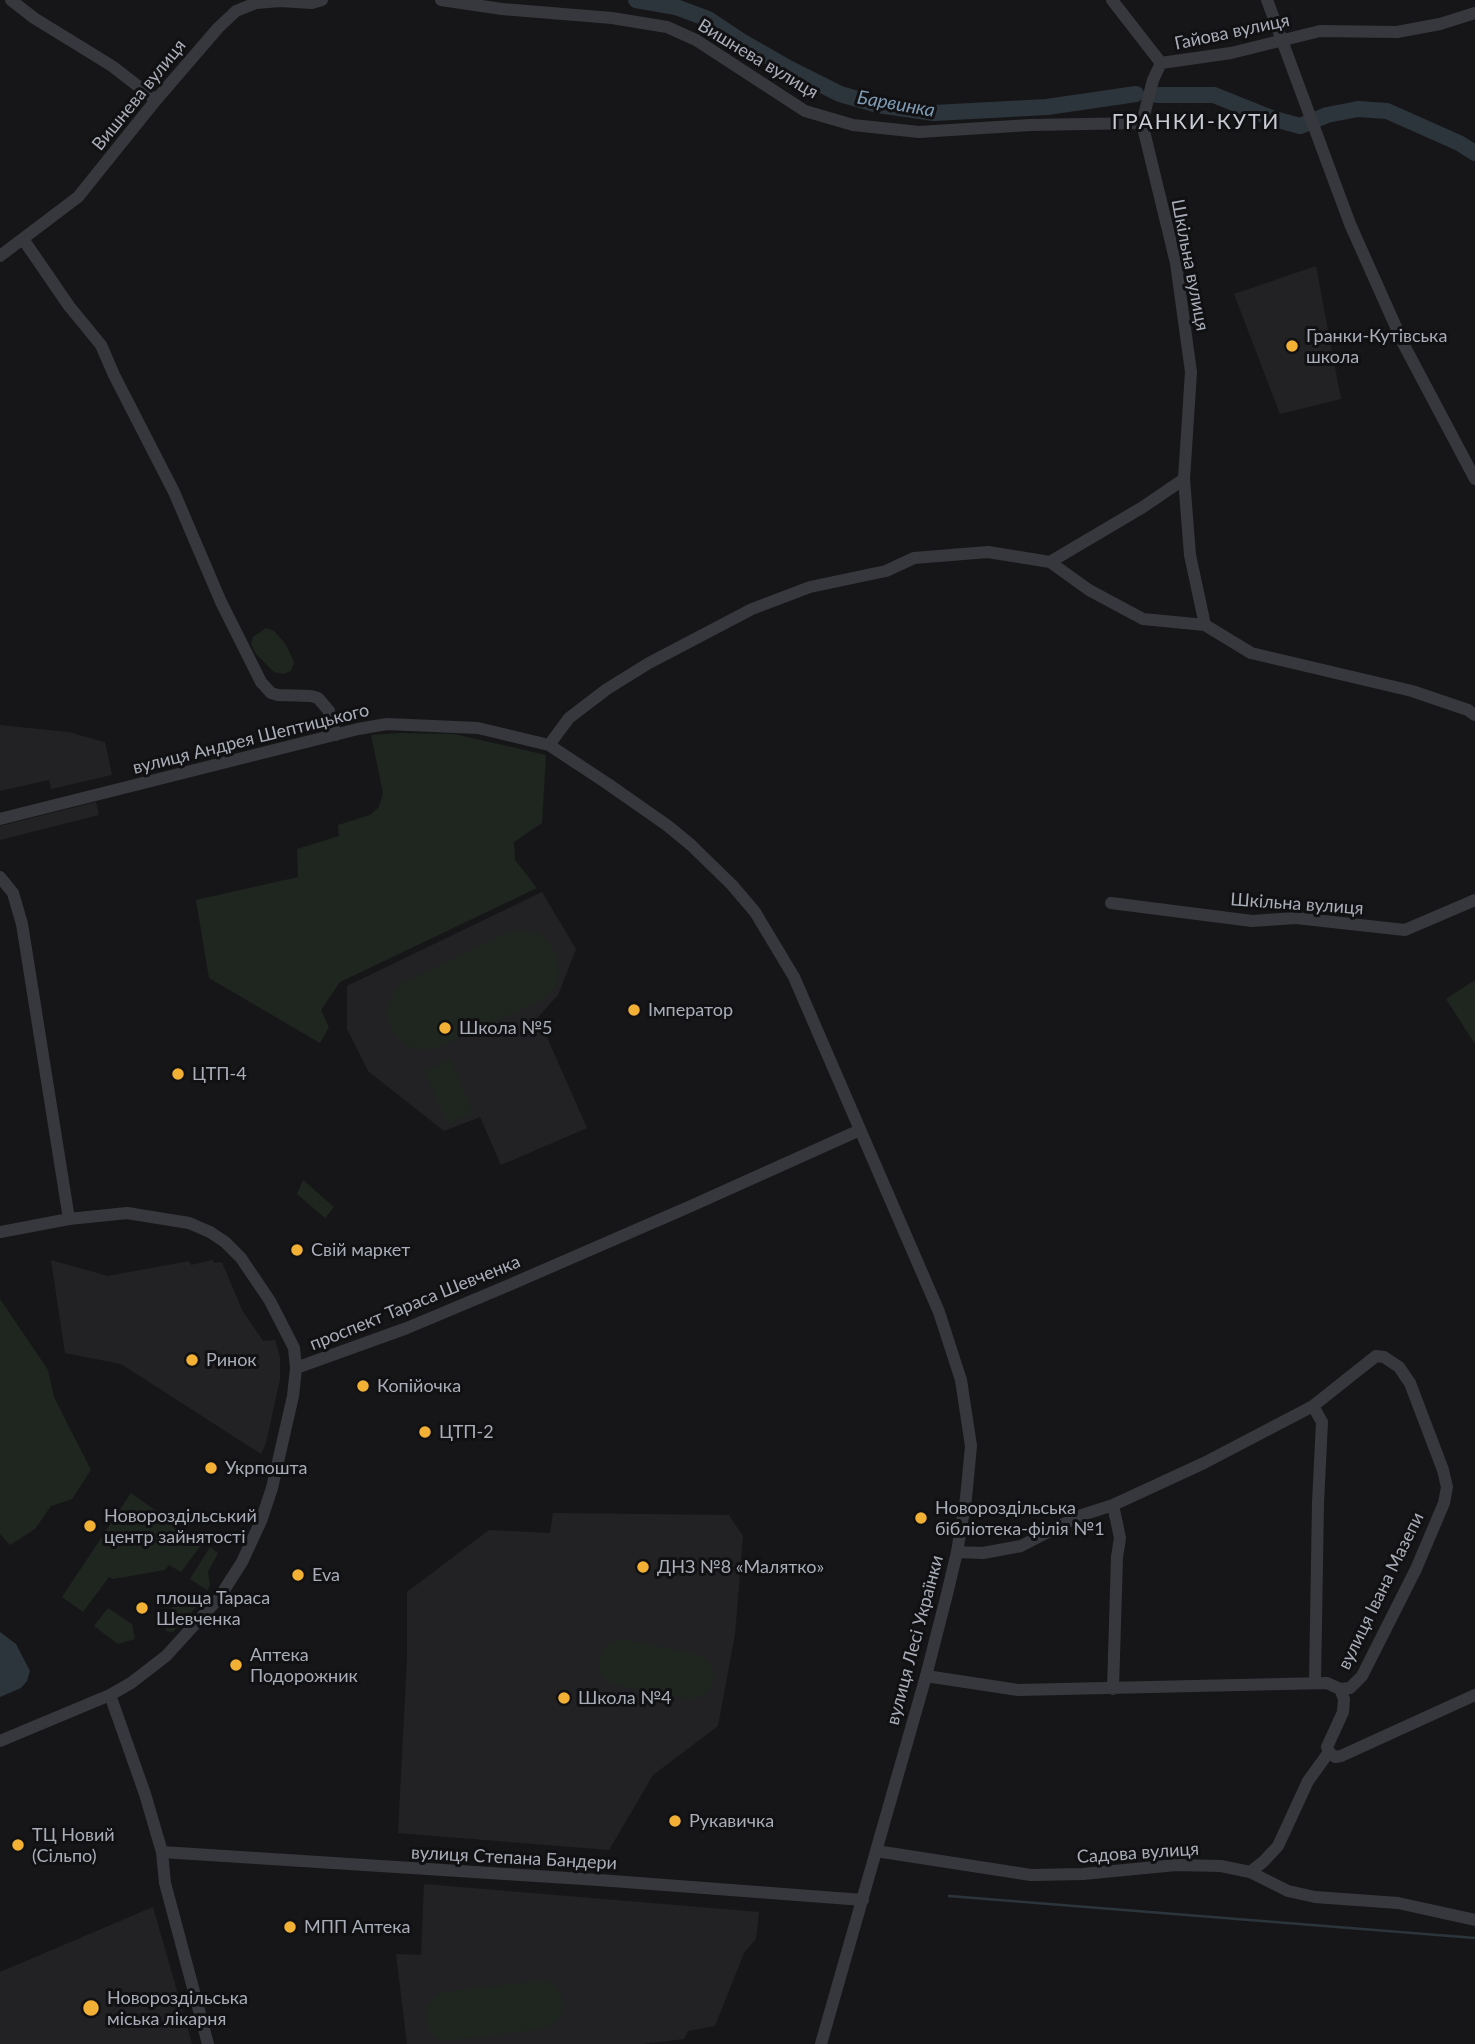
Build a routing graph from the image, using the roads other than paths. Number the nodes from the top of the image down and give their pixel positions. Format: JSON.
{"nodes":[{"id":1,"x":11,"y":0,"type":"edge"},
{"id":2,"x":322,"y":0,"type":"edge"},
{"id":3,"x":441,"y":0,"type":"edge"},
{"id":4,"x":1112,"y":0,"type":"edge"},
{"id":5,"x":1267,"y":0,"type":"edge"},
{"id":6,"x":1475,"y":13,"type":"edge"},
{"id":7,"x":1282,"y":39,"type":"junction"},
{"id":8,"x":1161,"y":63,"type":"junction"},
{"id":9,"x":156,"y":100,"type":"junction"},
{"id":10,"x":1142,"y":123,"type":"junction"},
{"id":11,"x":23,"y":239,"type":"junction"},
{"id":12,"x":0,"y":256,"type":"edge"},
{"id":13,"x":1184,"y":479,"type":"junction"},
{"id":14,"x":1475,"y":479,"type":"edge"},
{"id":15,"x":1049,"y":562,"type":"junction"},
{"id":16,"x":1205,"y":625,"type":"junction"},
{"id":17,"x":1475,"y":715,"type":"edge"},
{"id":18,"x":336,"y":735,"type":"junction"},
{"id":19,"x":549,"y":745,"type":"junction"},
{"id":20,"x":0,"y":819,"type":"edge"},
{"id":21,"x":0,"y":877,"type":"edge"},
{"id":22,"x":1475,"y":900,"type":"edge"},
{"id":23,"x":1111,"y":904,"type":"dead end"},
{"id":24,"x":860,"y":1130,"type":"junction"},
{"id":25,"x":69,"y":1219,"type":"junction"},
{"id":26,"x":0,"y":1232,"type":"edge"},
{"id":27,"x":296,"y":1368,"type":"junction"},
{"id":28,"x":1314,"y":1406,"type":"junction"},
{"id":29,"x":1114,"y":1505,"type":"junction"},
{"id":30,"x":957,"y":1552,"type":"junction"},
{"id":31,"x":929,"y":1676,"type":"junction"},
{"id":32,"x":1315,"y":1682,"type":"junction"},
{"id":33,"x":1113,"y":1689,"type":"junction"},
{"id":34,"x":1340,"y":1689,"type":"junction"},
{"id":35,"x":110,"y":1695,"type":"junction"},
{"id":36,"x":1475,"y":1695,"type":"edge"},
{"id":37,"x":0,"y":1741,"type":"edge"},
{"id":38,"x":1329,"y":1752,"type":"junction"},
{"id":39,"x":162,"y":1852,"type":"junction"},
{"id":40,"x":878,"y":1852,"type":"junction"},
{"id":41,"x":1250,"y":1872,"type":"junction"},
{"id":42,"x":863,"y":1900,"type":"junction"},
{"id":43,"x":1475,"y":1920,"type":"edge"},
{"id":44,"x":208,"y":2044,"type":"edge"},
{"id":45,"x":821,"y":2044,"type":"edge"}],
"edges":[{"from":1,"to":9,"type":"street"},
{"from":2,"to":9,"type":"street","name":"Вишнева вулиця"},
{"from":3,"to":10,"type":"street","name":"Вишнева вулиця"},
{"from":4,"to":8,"type":"street"},
{"from":5,"to":7,"type":"street"},
{"from":6,"to":7,"type":"street","name":"Гайова вулиця"},
{"from":7,"to":8,"type":"street","name":"Гайова вулиця"},
{"from":7,"to":14,"type":"street"},
{"from":8,"to":10,"type":"street","name":"Шкільна вулиця"},
{"from":9,"to":11,"type":"street","name":"Вишнева вулиця"},
{"from":10,"to":13,"type":"street","name":"Шкільна вулиця"},
{"from":11,"to":12,"type":"street","name":"Вишнева вулиця"},
{"from":11,"to":18,"type":"street"},
{"from":13,"to":15,"type":"street"},
{"from":13,"to":16,"type":"street","name":"Шкільна вулиця"},
{"from":15,"to":16,"type":"street"},
{"from":15,"to":19,"type":"street"},
{"from":16,"to":17,"type":"street"},
{"from":18,"to":19,"type":"street","name":"вулиця Андрея Шептицького"},
{"from":18,"to":20,"type":"street","name":"вулиця Андрея Шептицького"},
{"from":19,"to":24,"type":"street","name":"вулиця Андрея Шептицького"},
{"from":21,"to":25,"type":"street"},
{"from":22,"to":23,"type":"street","name":"Шкільна вулиця"},
{"from":24,"to":27,"type":"street","name":"проспект Тараса Шевченка"},
{"from":24,"to":30,"type":"street","name":"вулиця Лесі Українки"},
{"from":25,"to":26,"type":"street"},
{"from":25,"to":27,"type":"street"},
{"from":27,"to":35,"type":"street","name":"проспект Тараса Шевченка"},
{"from":28,"to":29,"type":"street"},
{"from":28,"to":32,"type":"street","name":"вулиця Івана Мазепи"},
{"from":28,"to":34,"type":"street","name":"вулиця Івана Мазепи"},
{"from":29,"to":30,"type":"street"},
{"from":29,"to":33,"type":"street"},
{"from":30,"to":31,"type":"street","name":"вулиця Лесі Українки"},
{"from":31,"to":33,"type":"street"},
{"from":31,"to":40,"type":"street","name":"вулиця Лесі Українки"},
{"from":32,"to":33,"type":"street"},
{"from":32,"to":34,"type":"street"},
{"from":34,"to":38,"type":"street"},
{"from":35,"to":37,"type":"street","name":"проспект Тараса Шевченка"},
{"from":35,"to":39,"type":"street"},
{"from":36,"to":38,"type":"street"},
{"from":38,"to":41,"type":"street"},
{"from":39,"to":42,"type":"street","name":"вулиця Степана Бандери"},
{"from":39,"to":44,"type":"street"},
{"from":40,"to":41,"type":"street","name":"Садова вулиця"},
{"from":40,"to":42,"type":"street","name":"вулиця Лесі Українки"},
{"from":41,"to":43,"type":"street","name":"Садова вулиця"},
{"from":42,"to":45,"type":"street","name":"вулиця Лесі Українки"}]}
